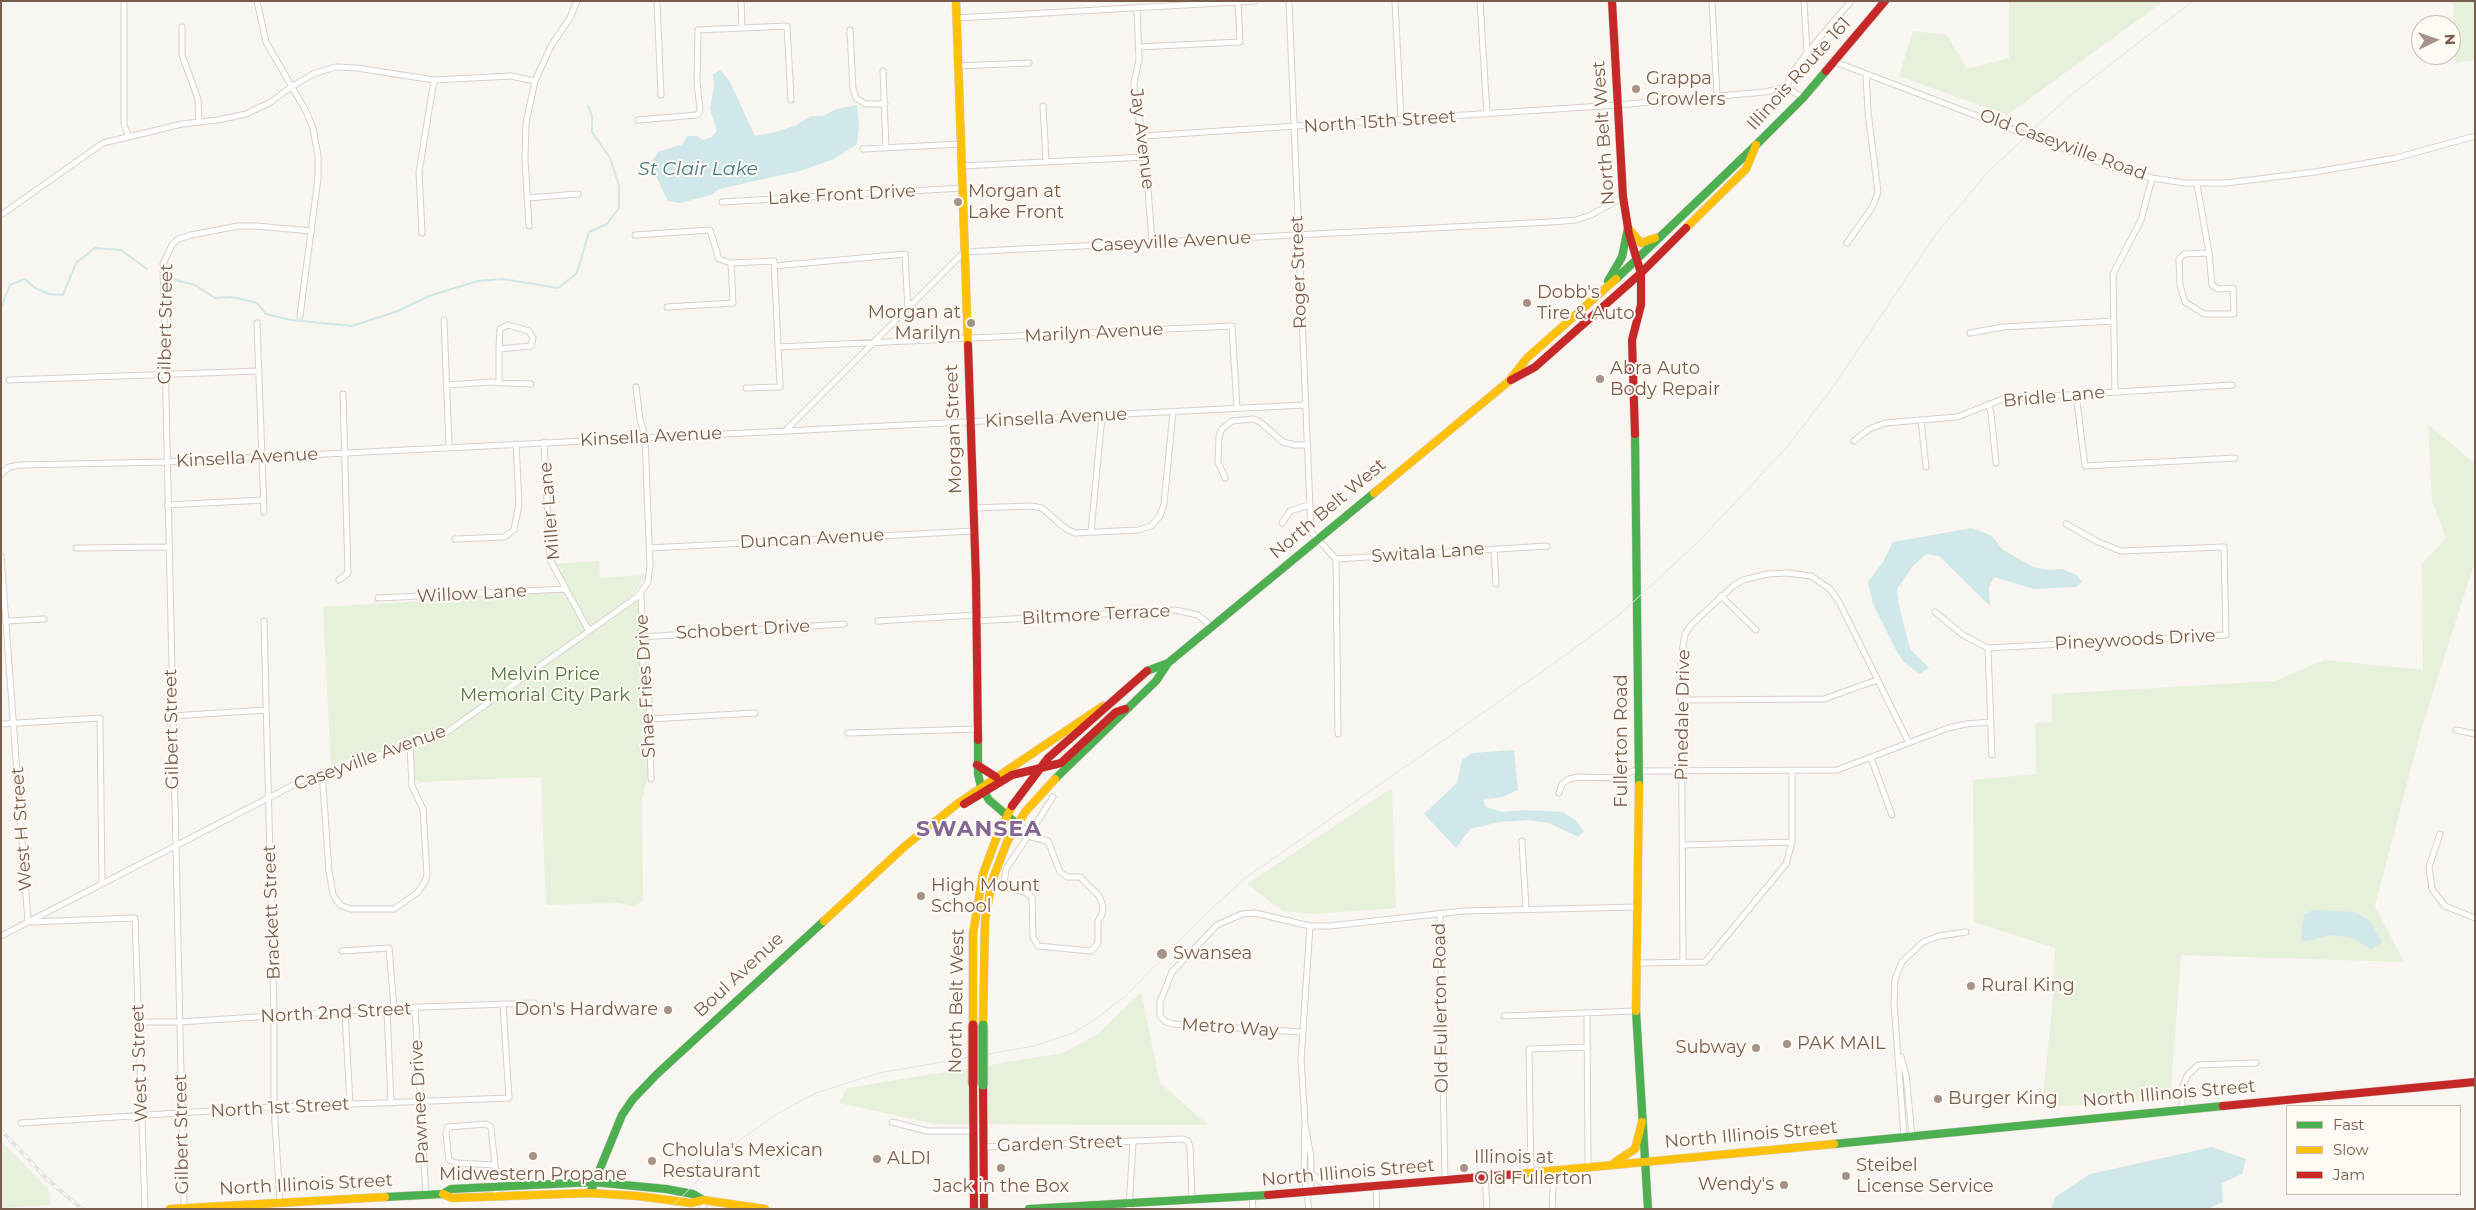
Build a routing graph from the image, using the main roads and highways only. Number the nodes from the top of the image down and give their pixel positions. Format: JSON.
{"nodes":[{"id":1,"x":956,"y":1,"type":"edge"},
{"id":2,"x":1612,"y":1,"type":"edge"},
{"id":3,"x":1885,"y":1,"type":"edge"},
{"id":4,"x":1756,"y":145,"type":"junction"},
{"id":5,"x":1628,"y":228,"type":"junction"},
{"id":6,"x":1666,"y":232,"type":"junction"},
{"id":7,"x":1636,"y":260,"type":"junction"},
{"id":8,"x":1641,"y":273,"type":"junction"},
{"id":9,"x":1602,"y":291,"type":"junction"},
{"id":10,"x":1509,"y":381,"type":"junction"},
{"id":11,"x":1168,"y":663,"type":"junction"},
{"id":12,"x":1108,"y":704,"type":"junction"},
{"id":13,"x":1126,"y":708,"type":"junction"},
{"id":14,"x":977,"y":765,"type":"junction"},
{"id":15,"x":1038,"y":769,"type":"junction"},
{"id":16,"x":996,"y":777,"type":"junction"},
{"id":17,"x":982,"y":790,"type":"junction"},
{"id":18,"x":1006,"y":817,"type":"junction"},
{"id":19,"x":1017,"y":824,"type":"junction"},
{"id":20,"x":2475,"y":1082,"type":"edge"},
{"id":21,"x":1642,"y":1122,"type":"junction"},
{"id":22,"x":1646,"y":1162,"type":"junction"},
{"id":23,"x":1609,"y":1165,"type":"junction"},
{"id":24,"x":593,"y":1182,"type":"junction"},
{"id":25,"x":590,"y":1193,"type":"junction"},
{"id":26,"x":443,"y":1194,"type":"junction"},
{"id":27,"x":704,"y":1203,"type":"edge"},
{"id":28,"x":1174,"y":1206,"type":"edge"},
{"id":29,"x":1129,"y":1207,"type":"edge"},
{"id":30,"x":184,"y":1208,"type":"edge"},
{"id":31,"x":170,"y":1209,"type":"edge"},
{"id":32,"x":765,"y":1209,"type":"edge"},
{"id":33,"x":974,"y":1209,"type":"edge"},
{"id":34,"x":984,"y":1209,"type":"edge"},
{"id":35,"x":1029,"y":1209,"type":"edge"},
{"id":36,"x":1648,"y":1209,"type":"edge"}],
"edges":[{"from":1,"to":14,"type":"main road","name":"Morgan Street"},
{"from":2,"to":5,"type":"main road","name":"North Belt West"},
{"from":3,"to":4,"type":"main road","name":"Illinois Route 161"},
{"from":4,"to":6,"type":"main road","name":"Illinois Route 161"},
{"from":4,"to":8,"type":"main road","name":"Illinois Route 161"},
{"from":5,"to":6,"type":"main road"},
{"from":5,"to":7,"type":"main road","name":"North Belt West"},
{"from":5,"to":9,"type":"main road"},
{"from":6,"to":7,"type":"main road","name":"Illinois Route 161"},
{"from":7,"to":8,"type":"main road","name":"North Belt West"},
{"from":7,"to":9,"type":"main road","name":"North Belt West"},
{"from":8,"to":10,"type":"main road","name":"North Belt West"},
{"from":8,"to":21,"type":"main road","name":"Fullerton Road"},
{"from":9,"to":10,"type":"main road","name":"North Belt West"},
{"from":10,"to":11,"type":"main road","name":"North Belt West"},
{"from":11,"to":12,"type":"main road","name":"North Belt West"},
{"from":11,"to":13,"type":"main road","name":"North Belt West"},
{"from":12,"to":15,"type":"main road","name":"North Belt West"},
{"from":12,"to":16,"type":"main road","name":"Boul Avenue"},
{"from":13,"to":15,"type":"main road","name":"Boul Avenue"},
{"from":13,"to":19,"type":"main road","name":"North Belt West"},
{"from":14,"to":16,"type":"main road"},
{"from":14,"to":17,"type":"main road","name":"Morgan Street"},
{"from":15,"to":17,"type":"main road","name":"Boul Avenue"},
{"from":15,"to":18,"type":"main road","name":"North Belt West"},
{"from":16,"to":17,"type":"main road","name":"Boul Avenue"},
{"from":17,"to":18,"type":"main road"},
{"from":17,"to":24,"type":"main road","name":"Boul Avenue"},
{"from":18,"to":19,"type":"main road"},
{"from":18,"to":33,"type":"main road","name":"North Belt West","bridge":true},
{"from":19,"to":34,"type":"main road","name":"North Belt West","bridge":true},
{"from":20,"to":22,"type":"main road","name":"North Illinois Street"},
{"from":21,"to":22,"type":"main road","name":"Fullerton Road"},
{"from":21,"to":23,"type":"main road"},
{"from":22,"to":23,"type":"main road","name":"North Illinois Street"},
{"from":22,"to":36,"type":"main road","name":"Fullerton Road"},
{"from":23,"to":28,"type":"main road","name":"North Illinois Street"},
{"from":24,"to":25,"type":"main road","name":"Boul Avenue"},
{"from":24,"to":26,"type":"main road","name":"North Illinois Street"},
{"from":24,"to":27,"type":"main road","name":"North Illinois Street"},
{"from":25,"to":26,"type":"main road","name":"North Illinois Street"},
{"from":25,"to":27,"type":"main road","name":"North Illinois Street"},
{"from":26,"to":30,"type":"main road","name":"North Illinois Street"},
{"from":27,"to":32,"type":"main road","name":"North Illinois Street"},
{"from":28,"to":29,"type":"main road","name":"North Illinois Street"},
{"from":29,"to":35,"type":"main road","name":"North Illinois Street"},
{"from":30,"to":31,"type":"main road","name":"North Illinois Street"}]}
